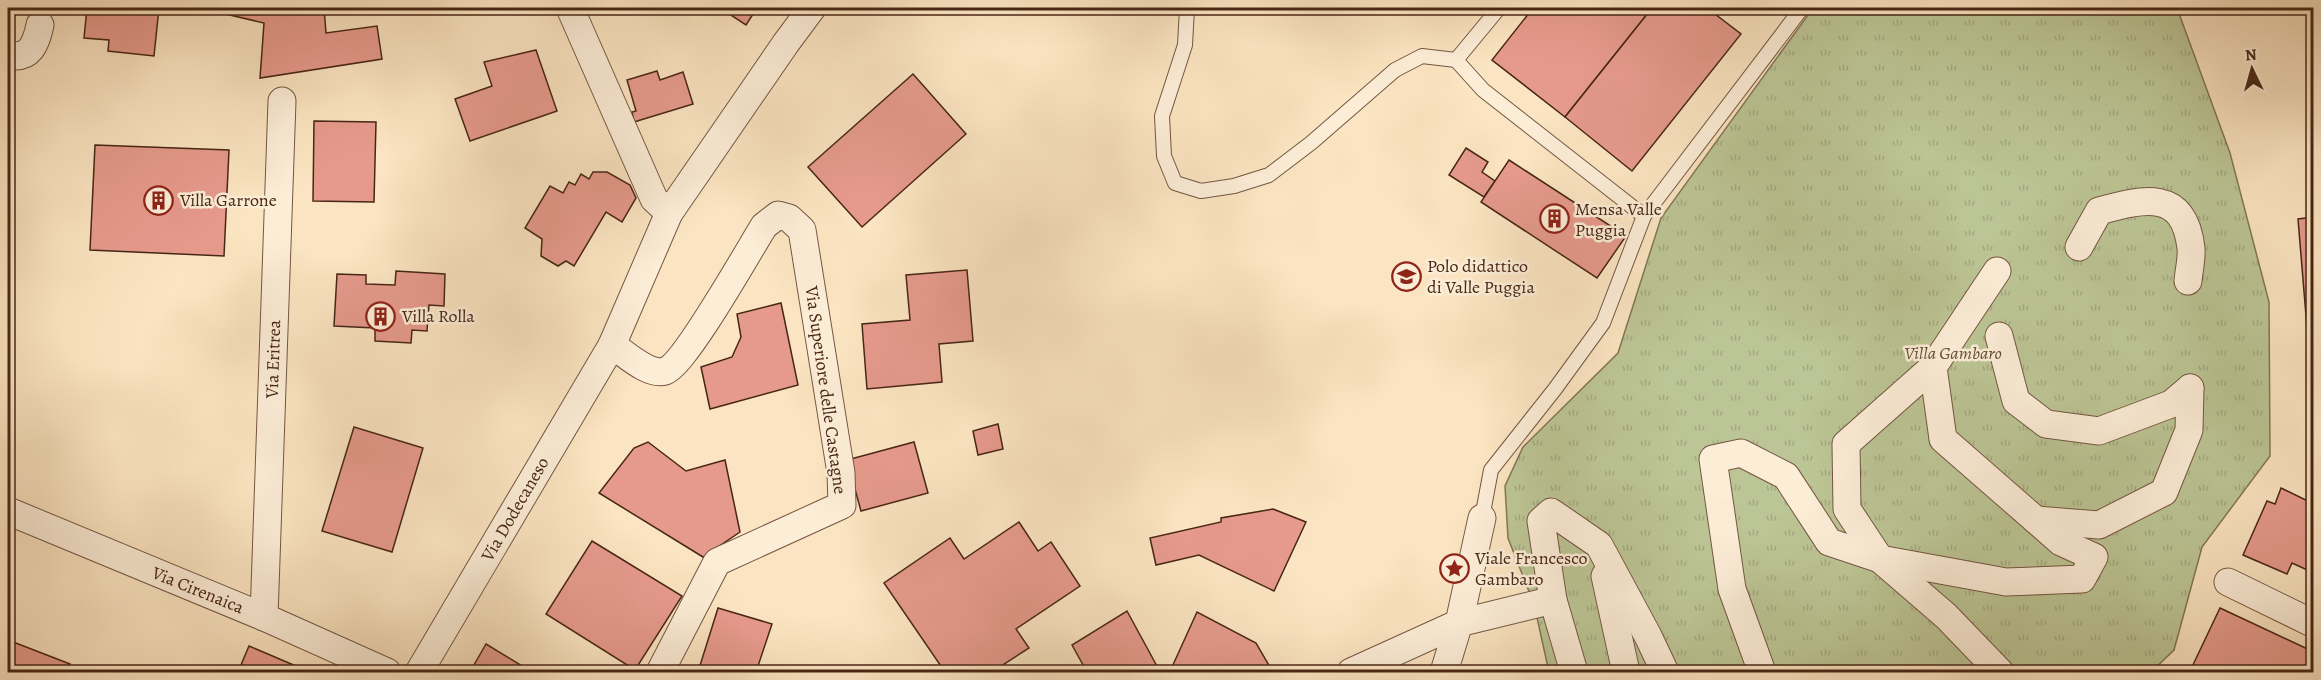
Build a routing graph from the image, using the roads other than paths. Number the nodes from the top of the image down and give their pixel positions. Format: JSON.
{"nodes":[{"id":1,"x":570,"y":8,"type":"edge"},
{"id":2,"x":812,"y":8,"type":"edge"},
{"id":3,"x":1187,"y":8,"type":"edge"},
{"id":4,"x":1499,"y":8,"type":"edge"},
{"id":5,"x":1802,"y":8,"type":"edge"},
{"id":6,"x":40,"y":25,"type":"dead end"},
{"id":7,"x":8,"y":55,"type":"edge"},
{"id":8,"x":1456,"y":60,"type":"junction"},
{"id":9,"x":282,"y":101,"type":"dead end"},
{"id":10,"x":669,"y":213,"type":"junction"},
{"id":11,"x":1644,"y":216,"type":"junction"},
{"id":12,"x":2079,"y":247,"type":"dead end"},
{"id":13,"x":1997,"y":271,"type":"dead end"},
{"id":14,"x":2188,"y":281,"type":"dead end"},
{"id":15,"x":1999,"y":336,"type":"dead end"},
{"id":16,"x":612,"y":345,"type":"junction"},
{"id":17,"x":1933,"y":367,"type":"junction"},
{"id":18,"x":8,"y":511,"type":"edge"},
{"id":19,"x":1482,"y":518,"type":"joint"},
{"id":20,"x":2036,"y":520,"type":"junction"},
{"id":21,"x":1599,"y":545,"type":"junction"},
{"id":22,"x":1880,"y":559,"type":"junction"},
{"id":23,"x":2228,"y":582,"type":"dead end"},
{"id":24,"x":1553,"y":600,"type":"junction"},
{"id":25,"x":264,"y":617,"type":"junction"},
{"id":26,"x":1459,"y":622,"type":"junction"},
{"id":27,"x":2313,"y":624,"type":"edge"},
{"id":28,"x":387,"y":672,"type":"edge"},
{"id":29,"x":419,"y":672,"type":"edge"},
{"id":30,"x":660,"y":672,"type":"edge"},
{"id":31,"x":1351,"y":672,"type":"edge"},
{"id":32,"x":1444,"y":672,"type":"edge"},
{"id":33,"x":1574,"y":672,"type":"edge"},
{"id":34,"x":1626,"y":672,"type":"edge"},
{"id":35,"x":1665,"y":672,"type":"edge"},
{"id":36,"x":1762,"y":672,"type":"edge"},
{"id":37,"x":2000,"y":672,"type":"edge"}],
"edges":[{"from":1,"to":10,"type":"street"},
{"from":2,"to":10,"type":"street","name":"Via Dodecaneso"},
{"from":3,"to":8,"type":"lane"},
{"from":4,"to":8,"type":"lane"},
{"from":5,"to":11,"type":"lane"},
{"from":6,"to":7,"type":"street"},
{"from":8,"to":11,"type":"lane"},
{"from":9,"to":25,"type":"street","name":"Via Eritrea"},
{"from":10,"to":16,"type":"street","name":"Via Dodecaneso"},
{"from":11,"to":19,"type":"lane"},
{"from":12,"to":14,"type":"street"},
{"from":13,"to":17,"type":"street"},
{"from":15,"to":20,"type":"street"},
{"from":16,"to":29,"type":"street","name":"Via Dodecaneso"},
{"from":16,"to":30,"type":"street","name":"Via Superiore delle Castagne"},
{"from":17,"to":20,"type":"street"},
{"from":17,"to":22,"type":"street"},
{"from":18,"to":25,"type":"street","name":"Via Cirenaica"},
{"from":19,"to":26,"type":"street"},
{"from":20,"to":22,"type":"street"},
{"from":21,"to":24,"type":"street"},
{"from":21,"to":34,"type":"street"},
{"from":21,"to":35,"type":"street"},
{"from":22,"to":36,"type":"street"},
{"from":22,"to":37,"type":"street"},
{"from":23,"to":27,"type":"street"},
{"from":24,"to":26,"type":"street"},
{"from":24,"to":33,"type":"street"},
{"from":25,"to":28,"type":"street","name":"Via Cirenaica"},
{"from":26,"to":31,"type":"street"},
{"from":26,"to":32,"type":"street"}]}
